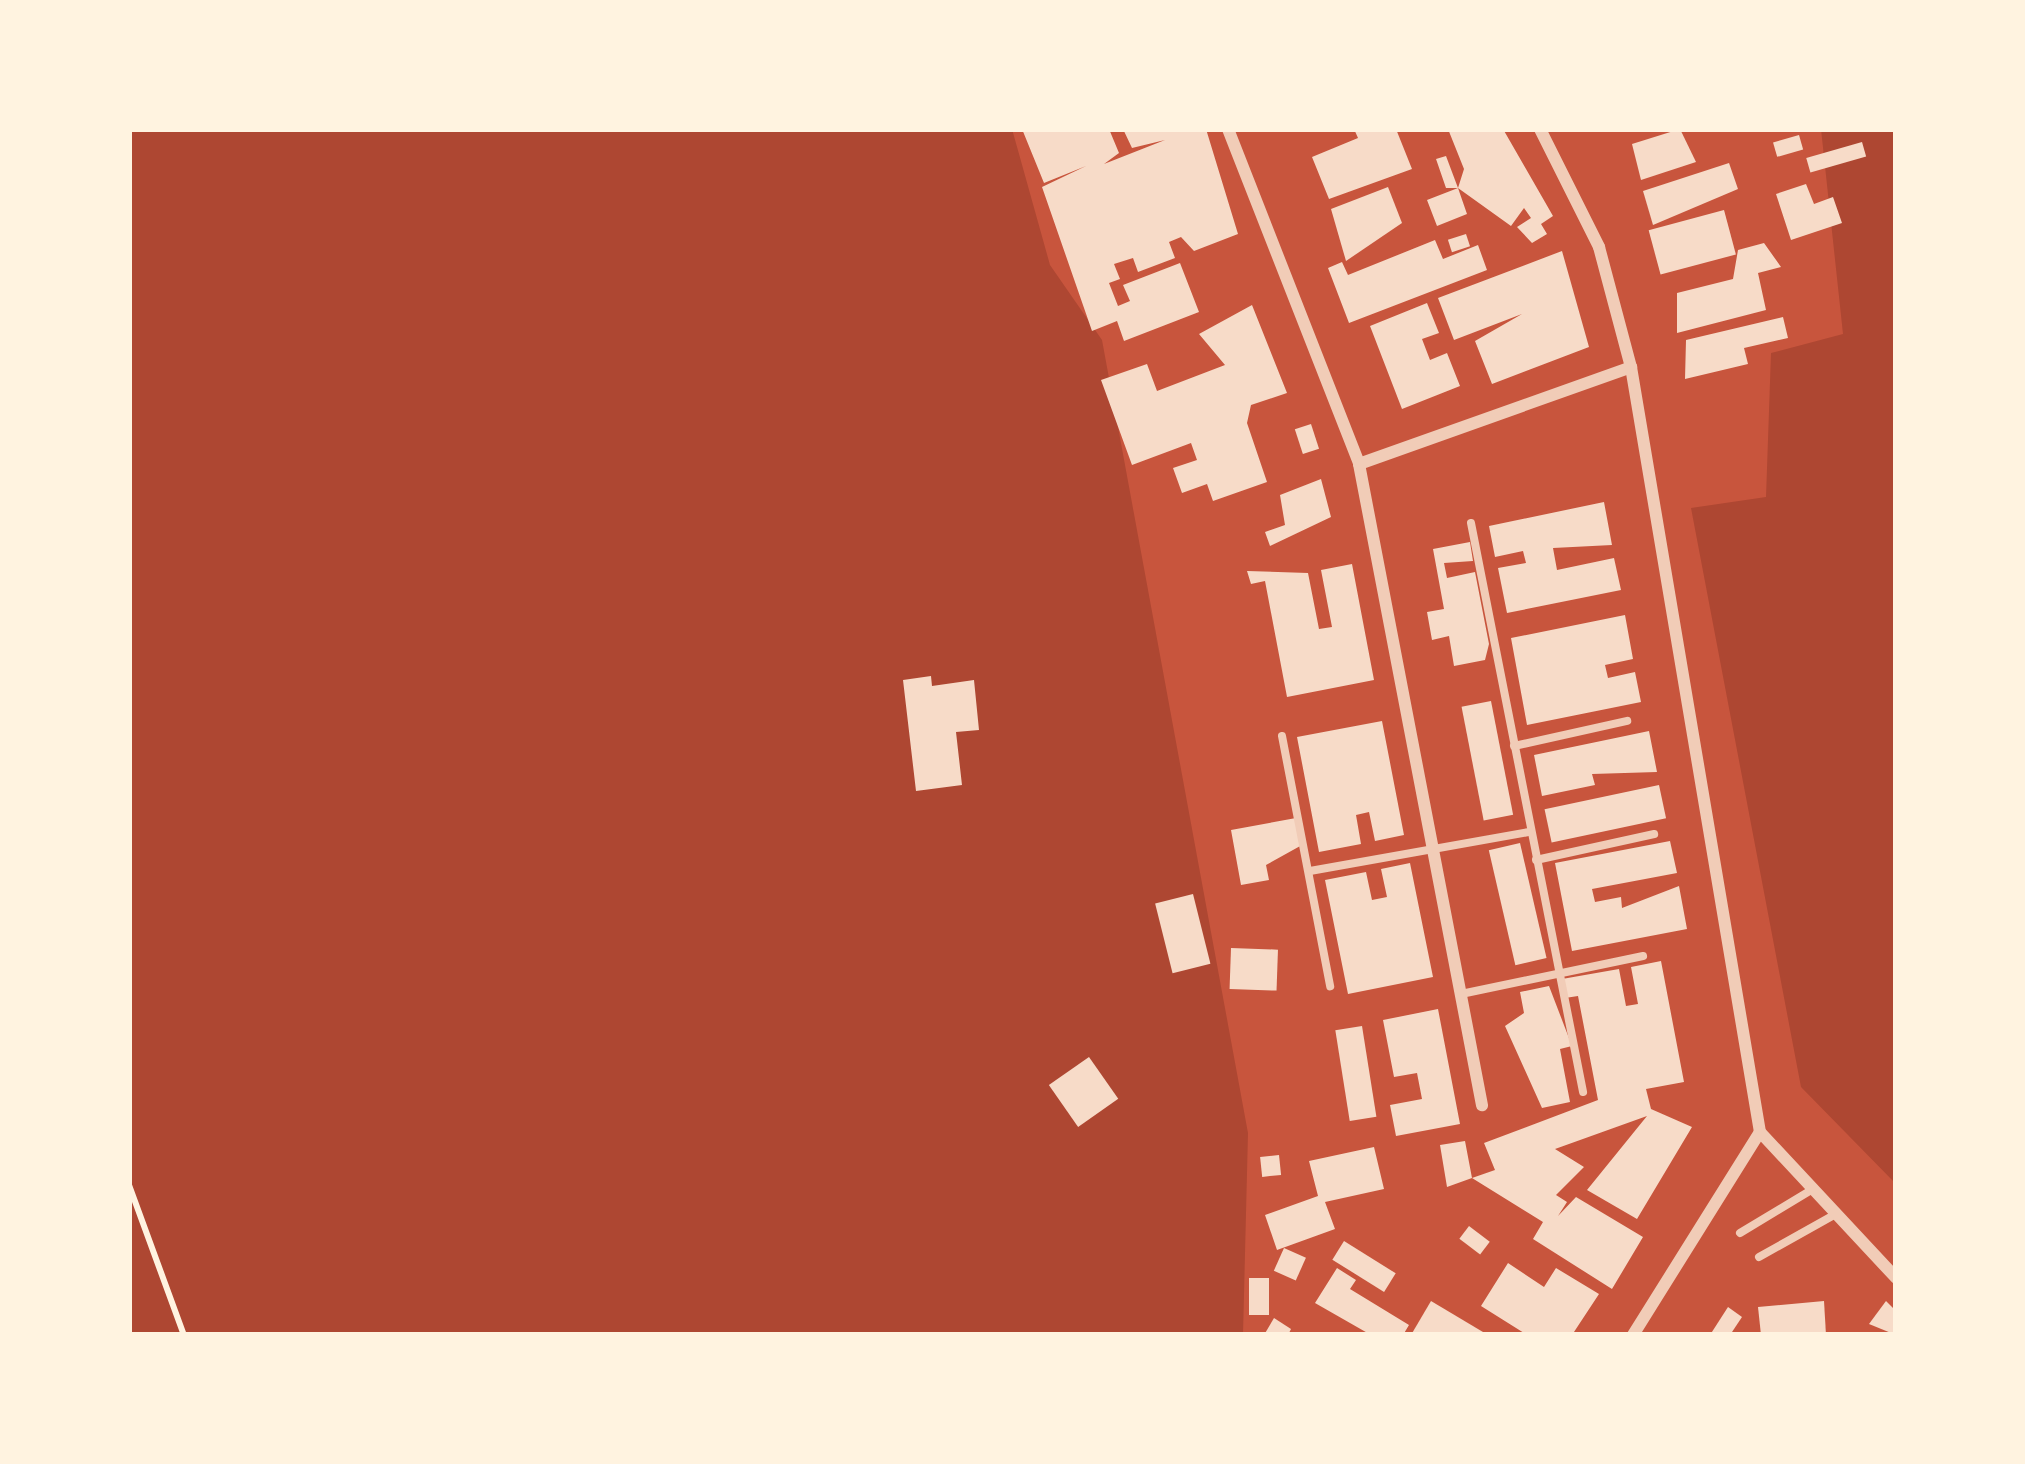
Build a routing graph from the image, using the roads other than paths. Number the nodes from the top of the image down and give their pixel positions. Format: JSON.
{"nodes":[{"id":1,"x":1228,"y":129,"type":"edge"},
{"id":2,"x":1540,"y":129,"type":"edge"},
{"id":3,"x":1631,"y":367,"type":"junction"},
{"id":4,"x":1359,"y":464,"type":"junction"},
{"id":5,"x":1471,"y":524,"type":"dead end"},
{"id":6,"x":1627,"y":721,"type":"dead end"},
{"id":7,"x":1282,"y":736,"type":"dead end"},
{"id":8,"x":1514,"y":746,"type":"junction"},
{"id":9,"x":1530,"y":832,"type":"junction"},
{"id":10,"x":1654,"y":835,"type":"dead end"},
{"id":11,"x":1434,"y":849,"type":"junction"},
{"id":12,"x":1536,"y":860,"type":"junction"},
{"id":13,"x":1310,"y":872,"type":"junction"},
{"id":14,"x":1643,"y":956,"type":"dead end"},
{"id":15,"x":1557,"y":974,"type":"junction"},
{"id":16,"x":1330,"y":986,"type":"dead end"},
{"id":17,"x":1461,"y":994,"type":"junction"},
{"id":18,"x":1583,"y":1092,"type":"dead end"},
{"id":19,"x":1482,"y":1106,"type":"dead end"},
{"id":20,"x":1760,"y":1132,"type":"junction"},
{"id":21,"x":1813,"y":1189,"type":"junction"},
{"id":22,"x":1836,"y":1214,"type":"junction"},
{"id":23,"x":1740,"y":1233,"type":"dead end"},
{"id":24,"x":1760,"y":1257,"type":"dead end"},
{"id":25,"x":1896,"y":1278,"type":"edge"},
{"id":26,"x":1633,"y":1335,"type":"edge"}],
"edges":[{"from":1,"to":4,"type":"street"},
{"from":2,"to":3,"type":"street"},
{"from":3,"to":4,"type":"street"},
{"from":3,"to":20,"type":"street"},
{"from":4,"to":11,"type":"street"},
{"from":5,"to":8,"type":"lane"},
{"from":6,"to":8,"type":"lane"},
{"from":7,"to":13,"type":"lane"},
{"from":8,"to":9,"type":"lane"},
{"from":9,"to":11,"type":"lane"},
{"from":9,"to":12,"type":"lane"},
{"from":10,"to":12,"type":"lane"},
{"from":11,"to":13,"type":"lane"},
{"from":11,"to":17,"type":"street"},
{"from":12,"to":15,"type":"lane"},
{"from":13,"to":16,"type":"lane"},
{"from":14,"to":15,"type":"lane"},
{"from":15,"to":17,"type":"lane"},
{"from":15,"to":18,"type":"lane"},
{"from":17,"to":19,"type":"street"},
{"from":20,"to":21,"type":"street"},
{"from":20,"to":26,"type":"street"},
{"from":21,"to":22,"type":"street"},
{"from":21,"to":23,"type":"lane"},
{"from":22,"to":24,"type":"lane"},
{"from":22,"to":25,"type":"street"}]}
